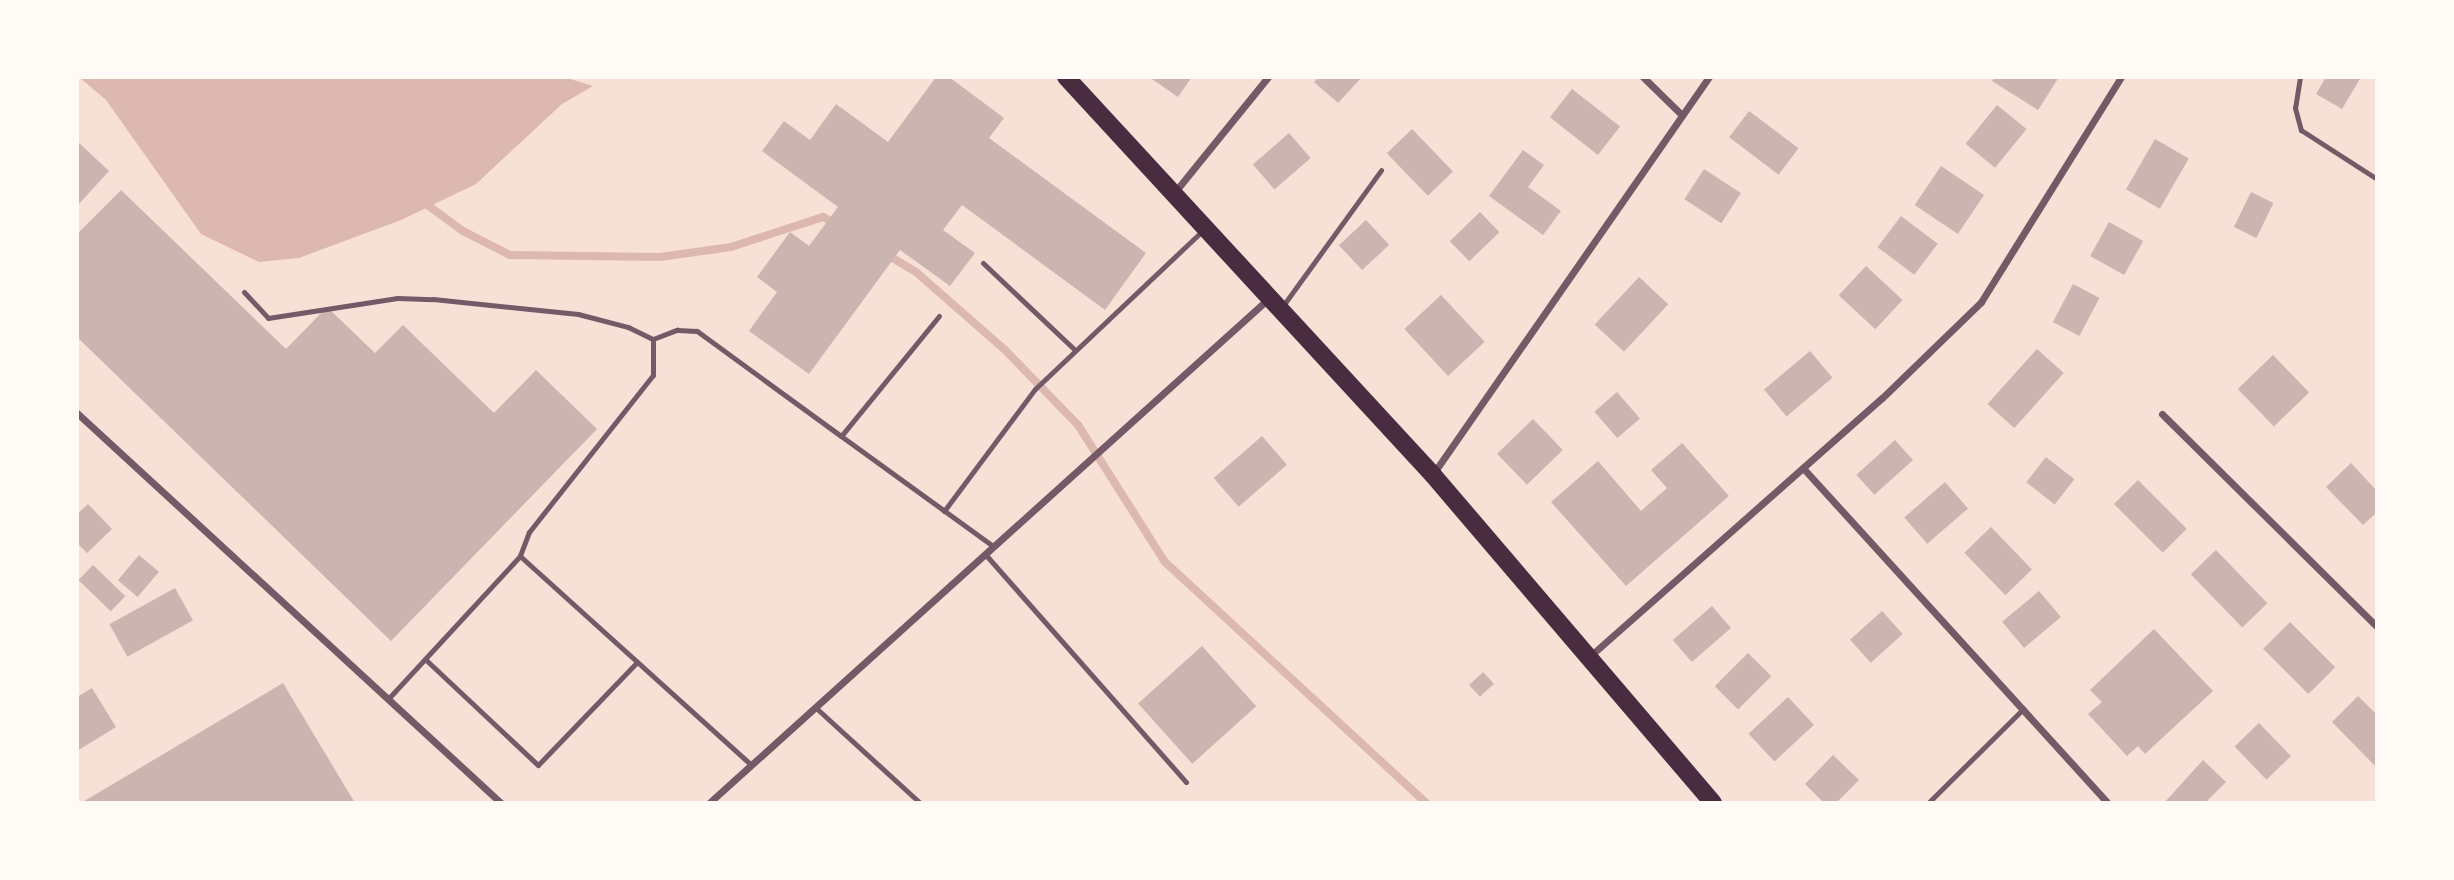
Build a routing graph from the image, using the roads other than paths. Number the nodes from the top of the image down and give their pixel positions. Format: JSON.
{"nodes":[{"id":1,"x":1066,"y":77,"type":"edge"},
{"id":2,"x":1268,"y":77,"type":"edge"},
{"id":3,"x":1643,"y":77,"type":"edge"},
{"id":4,"x":1709,"y":77,"type":"edge"},
{"id":5,"x":2121,"y":77,"type":"edge"},
{"id":6,"x":2300,"y":77,"type":"edge"},
{"id":7,"x":1682,"y":115,"type":"junction"},
{"id":8,"x":1381,"y":170,"type":"dead end"},
{"id":9,"x":2377,"y":179,"type":"edge"},
{"id":10,"x":1173,"y":193,"type":"junction"},
{"id":11,"x":1205,"y":228,"type":"junction"},
{"id":12,"x":982,"y":263,"type":"dead end"},
{"id":13,"x":244,"y":292,"type":"dead end"},
{"id":14,"x":1275,"y":304,"type":"junction"},
{"id":15,"x":939,"y":316,"type":"dead end"},
{"id":16,"x":653,"y":339,"type":"junction"},
{"id":17,"x":1075,"y":350,"type":"junction"},
{"id":18,"x":77,"y":413,"type":"edge"},
{"id":19,"x":2162,"y":414,"type":"dead end"},
{"id":20,"x":841,"y":436,"type":"junction"},
{"id":21,"x":1803,"y":468,"type":"junction"},
{"id":22,"x":1433,"y":475,"type":"junction"},
{"id":23,"x":944,"y":510,"type":"junction"},
{"id":24,"x":993,"y":547,"type":"junction"},
{"id":25,"x":985,"y":554,"type":"junction"},
{"id":26,"x":520,"y":556,"type":"junction"},
{"id":27,"x":2377,"y":627,"type":"edge"},
{"id":28,"x":1588,"y":657,"type":"junction"},
{"id":29,"x":425,"y":659,"type":"junction"},
{"id":30,"x":637,"y":662,"type":"junction"},
{"id":31,"x":388,"y":699,"type":"junction"},
{"id":32,"x":815,"y":707,"type":"junction"},
{"id":33,"x":2023,"y":709,"type":"junction"},
{"id":34,"x":751,"y":765,"type":"junction"},
{"id":35,"x":1186,"y":782,"type":"dead end"},
{"id":36,"x":501,"y":803,"type":"edge"},
{"id":37,"x":709,"y":803,"type":"edge"},
{"id":38,"x":919,"y":803,"type":"edge"},
{"id":39,"x":1713,"y":803,"type":"edge"},
{"id":40,"x":1928,"y":803,"type":"edge"},
{"id":41,"x":2108,"y":803,"type":"edge"}],
"edges":[{"from":1,"to":10,"type":"main road"},
{"from":2,"to":10,"type":"street"},
{"from":3,"to":7,"type":"street"},
{"from":4,"to":7,"type":"street"},
{"from":5,"to":21,"type":"street"},
{"from":6,"to":9,"type":"lane"},
{"from":7,"to":22,"type":"street"},
{"from":8,"to":14,"type":"lane"},
{"from":10,"to":11,"type":"main road"},
{"from":11,"to":14,"type":"main road"},
{"from":11,"to":17,"type":"lane"},
{"from":12,"to":17,"type":"lane"},
{"from":13,"to":16,"type":"lane"},
{"from":14,"to":22,"type":"main road"},
{"from":14,"to":24,"type":"street"},
{"from":15,"to":20,"type":"lane"},
{"from":16,"to":20,"type":"lane"},
{"from":16,"to":26,"type":"lane"},
{"from":17,"to":23,"type":"lane"},
{"from":18,"to":31,"type":"street"},
{"from":19,"to":27,"type":"street"},
{"from":20,"to":23,"type":"lane"},
{"from":21,"to":28,"type":"street"},
{"from":21,"to":33,"type":"street"},
{"from":22,"to":28,"type":"main road"},
{"from":23,"to":24,"type":"lane"},
{"from":24,"to":25,"type":"street"},
{"from":25,"to":32,"type":"street"},
{"from":25,"to":35,"type":"lane"},
{"from":26,"to":29,"type":"lane"},
{"from":26,"to":30,"type":"lane"},
{"from":28,"to":39,"type":"main road"},
{"from":29,"to":30,"type":"lane"},
{"from":29,"to":31,"type":"lane"},
{"from":30,"to":34,"type":"lane"},
{"from":31,"to":36,"type":"street"},
{"from":32,"to":34,"type":"street"},
{"from":32,"to":38,"type":"lane"},
{"from":33,"to":40,"type":"lane"},
{"from":33,"to":41,"type":"street"},
{"from":34,"to":37,"type":"street"}]}
